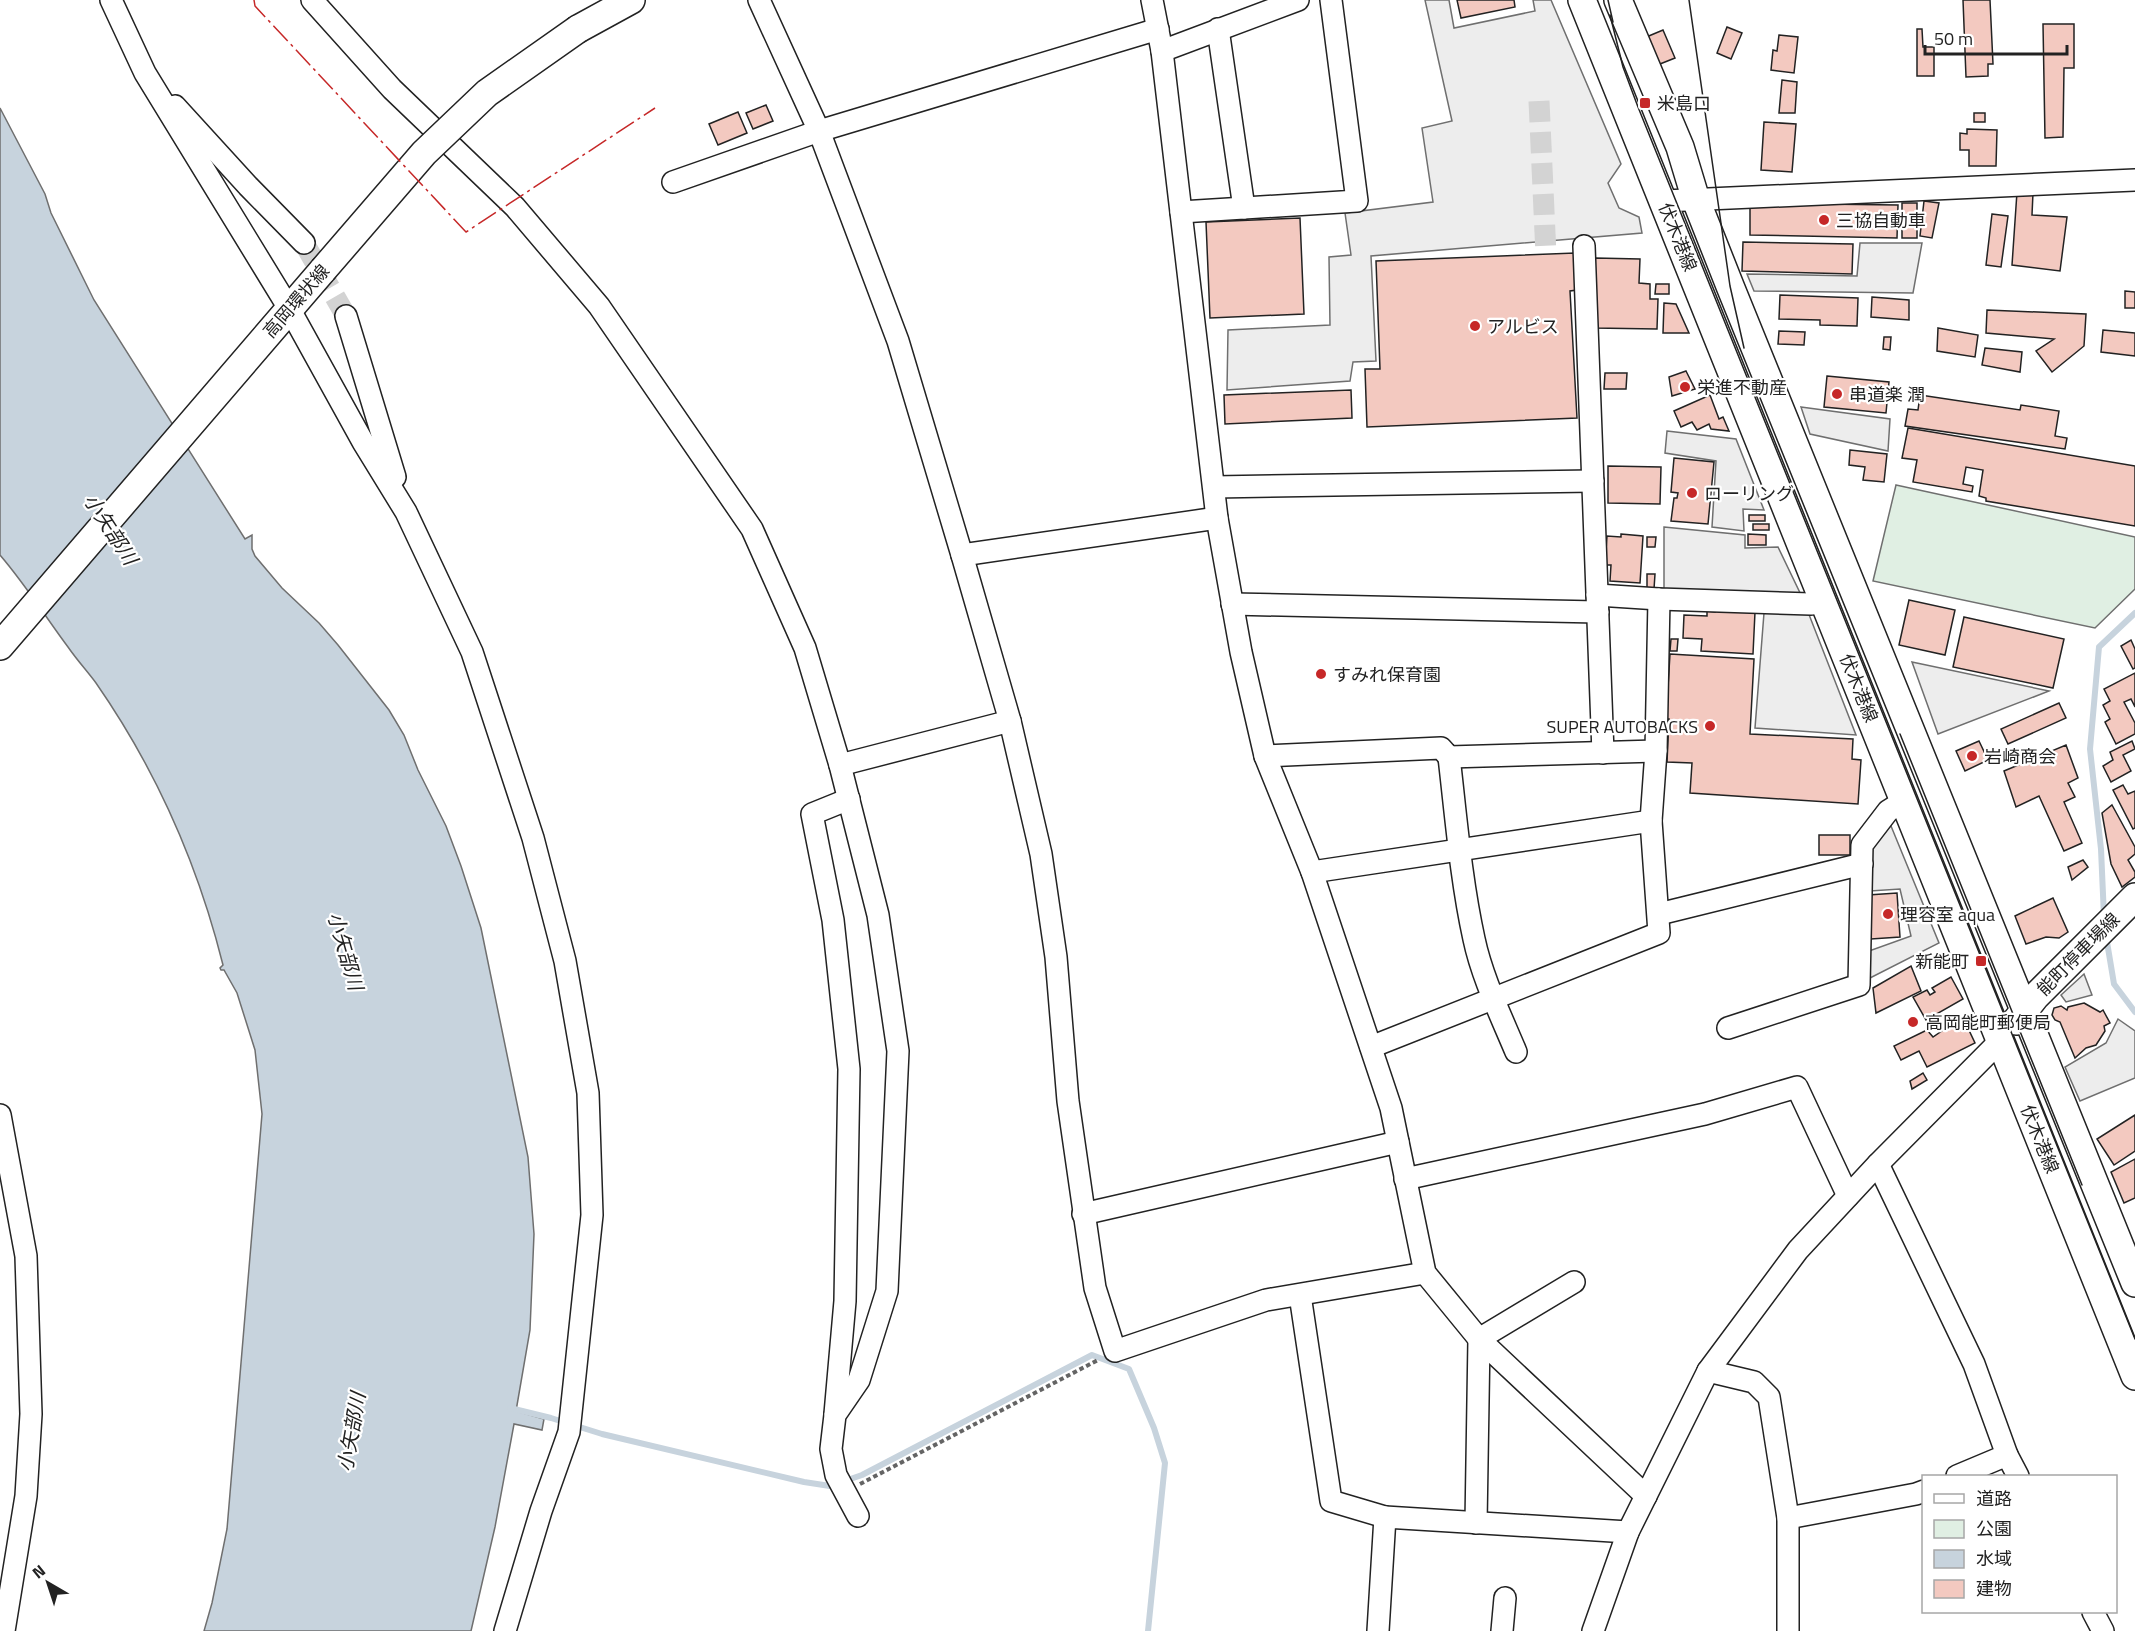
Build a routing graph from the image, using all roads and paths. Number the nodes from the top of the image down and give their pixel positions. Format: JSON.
{"nodes":[{"id":1,"x":111,"y":0,"type":"edge"},
{"id":2,"x":312,"y":0,"type":"edge"},
{"id":3,"x":631,"y":0,"type":"edge"},
{"id":4,"x":759,"y":0,"type":"edge"},
{"id":5,"x":1152,"y":0,"type":"edge"},
{"id":6,"x":1298,"y":0,"type":"edge"},
{"id":7,"x":1331,"y":0,"type":"edge"},
{"id":8,"x":1582,"y":0,"type":"edge"},
{"id":9,"x":1618,"y":0,"type":"edge"},
{"id":10,"x":1158,"y":29,"type":"junction"},
{"id":11,"x":1218,"y":29,"type":"junction"},
{"id":12,"x":1162,"y":51,"type":"junction"},
{"id":13,"x":145,"y":73,"type":"junction"},
{"id":14,"x":819,"y":131,"type":"junction"},
{"id":15,"x":2135,"y":180,"type":"edge"},
{"id":16,"x":673,"y":182,"type":"dead end"},
{"id":17,"x":1696,"y":200,"type":"junction"},
{"id":18,"x":1664,"y":201,"type":"junction"},
{"id":19,"x":1244,"y":208,"type":"junction"},
{"id":20,"x":1181,"y":212,"type":"junction"},
{"id":21,"x":304,"y":243,"type":"tunnel mouth"},
{"id":22,"x":1584,"y":246,"type":"dead end"},
{"id":23,"x":285,"y":315,"type":"junction"},
{"id":24,"x":346,"y":316,"type":"tunnel mouth"},
{"id":25,"x":1593,"y":481,"type":"junction"},
{"id":26,"x":1214,"y":487,"type":"junction"},
{"id":27,"x":406,"y":512,"type":"junction"},
{"id":28,"x":1217,"y":518,"type":"junction"},
{"id":29,"x":962,"y":555,"type":"junction"},
{"id":30,"x":1659,"y":599,"type":"junction"},
{"id":31,"x":1824,"y":602,"type":"junction"},
{"id":32,"x":1232,"y":604,"type":"junction"},
{"id":33,"x":1597,"y":604,"type":"junction"},
{"id":34,"x":0,"y":646,"type":"edge"},
{"id":35,"x":1010,"y":721,"type":"junction"},
{"id":36,"x":1656,"y":751,"type":"junction"},
{"id":37,"x":1603,"y":753,"type":"junction"},
{"id":38,"x":1264,"y":756,"type":"junction"},
{"id":39,"x":1449,"y":757,"type":"junction"},
{"id":40,"x":840,"y":765,"type":"junction"},
{"id":41,"x":849,"y":799,"type":"junction"},
{"id":42,"x":1904,"y":801,"type":"junction"},
{"id":43,"x":1651,"y":821,"type":"junction"},
{"id":44,"x":1460,"y":850,"type":"junction"},
{"id":45,"x":1862,"y":864,"type":"junction"},
{"id":46,"x":1312,"y":872,"type":"junction"},
{"id":47,"x":2135,"y":897,"type":"edge"},
{"id":48,"x":1659,"y":914,"type":"junction"},
{"id":49,"x":1494,"y":999,"type":"junction"},
{"id":50,"x":2025,"y":1010,"type":"junction"},
{"id":51,"x":1728,"y":1028,"type":"dead end"},
{"id":52,"x":2000,"y":1041,"type":"junction"},
{"id":53,"x":1371,"y":1047,"type":"junction"},
{"id":54,"x":1516,"y":1052,"type":"dead end"},
{"id":55,"x":0,"y":1115,"type":"edge"},
{"id":56,"x":1398,"y":1142,"type":"junction"},
{"id":57,"x":1878,"y":1164,"type":"junction"},
{"id":58,"x":1405,"y":1179,"type":"junction"},
{"id":59,"x":1848,"y":1196,"type":"junction"},
{"id":60,"x":1083,"y":1214,"type":"junction"},
{"id":61,"x":1425,"y":1273,"type":"junction"},
{"id":62,"x":1574,"y":1282,"type":"dead end"},
{"id":63,"x":2135,"y":1282,"type":"edge"},
{"id":64,"x":1300,"y":1295,"type":"junction"},
{"id":65,"x":1479,"y":1339,"type":"junction"},
{"id":66,"x":1115,"y":1351,"type":"junction"},
{"id":67,"x":1708,"y":1371,"type":"junction"},
{"id":68,"x":2135,"y":1376,"type":"edge"},
{"id":69,"x":835,"y":1415,"type":"junction"},
{"id":70,"x":2007,"y":1455,"type":"junction"},
{"id":71,"x":1959,"y":1475,"type":"edge"},
{"id":72,"x":2017,"y":1475,"type":"edge"},
{"id":73,"x":1922,"y":1491,"type":"edge"},
{"id":74,"x":845,"y":1492,"type":"junction"},
{"id":75,"x":1646,"y":1496,"type":"junction"},
{"id":76,"x":858,"y":1516,"type":"dead end"},
{"id":77,"x":1385,"y":1517,"type":"junction"},
{"id":78,"x":1788,"y":1518,"type":"junction"},
{"id":79,"x":1476,"y":1523,"type":"junction"},
{"id":80,"x":1628,"y":1532,"type":"junction"},
{"id":81,"x":1505,"y":1598,"type":"dead end"},
{"id":82,"x":2094,"y":1613,"type":"edge"},
{"id":83,"x":4,"y":1631,"type":"edge"},
{"id":84,"x":505,"y":1631,"type":"edge"},
{"id":85,"x":1378,"y":1631,"type":"edge"},
{"id":86,"x":1502,"y":1631,"type":"edge"},
{"id":87,"x":1593,"y":1631,"type":"edge"},
{"id":88,"x":1788,"y":1631,"type":"edge"},
{"id":89,"x":2103,"y":1631,"type":"edge"}],
"edges":[{"from":1,"to":13,"type":"street"},
{"from":2,"to":40,"type":"street"},
{"from":3,"to":23,"type":"main road","name":"高岡環状線","bridge":true},
{"from":4,"to":14,"type":"street"},
{"from":5,"to":10,"type":"street"},
{"from":6,"to":11,"type":"street"},
{"from":7,"to":19,"type":"street"},
{"from":8,"to":18,"type":"main road","name":"伏木港線"},
{"from":9,"to":17,"type":"main road","name":"伏木港線"},
{"from":10,"to":12,"type":"street"},
{"from":10,"to":14,"type":"street"},
{"from":11,"to":12,"type":"street"},
{"from":11,"to":19,"type":"street"},
{"from":12,"to":20,"type":"street"},
{"from":13,"to":21,"type":"street"},
{"from":13,"to":23,"type":"street"},
{"from":14,"to":16,"type":"street"},
{"from":14,"to":29,"type":"street"},
{"from":15,"to":17,"type":"street"},
{"from":17,"to":18,"type":"street"},
{"from":17,"to":50,"type":"main road","name":"伏木港線"},
{"from":18,"to":31,"type":"main road","name":"伏木港線"},
{"from":19,"to":20,"type":"street"},
{"from":20,"to":26,"type":"street"},
{"from":22,"to":25,"type":"street"},
{"from":23,"to":27,"type":"street"},
{"from":23,"to":34,"type":"main road","name":"高岡環状線"},
{"from":24,"to":27,"type":"street"},
{"from":25,"to":26,"type":"street"},
{"from":25,"to":33,"type":"street"},
{"from":26,"to":28,"type":"street"},
{"from":27,"to":84,"type":"street"},
{"from":28,"to":29,"type":"street"},
{"from":28,"to":32,"type":"street"},
{"from":29,"to":35,"type":"street"},
{"from":30,"to":31,"type":"street"},
{"from":30,"to":33,"type":"street"},
{"from":30,"to":36,"type":"street"},
{"from":31,"to":42,"type":"main road","name":"伏木港線"},
{"from":32,"to":33,"type":"street"},
{"from":32,"to":38,"type":"street"},
{"from":33,"to":37,"type":"street"},
{"from":35,"to":40,"type":"street"},
{"from":35,"to":60,"type":"street"},
{"from":36,"to":37,"type":"street"},
{"from":36,"to":43,"type":"street"},
{"from":37,"to":39,"type":"street"},
{"from":38,"to":39,"type":"street"},
{"from":38,"to":46,"type":"street"},
{"from":39,"to":44,"type":"street"},
{"from":40,"to":41,"type":"street"},
{"from":41,"to":69,"type":"street"},
{"from":41,"to":69,"type":"street"},
{"from":42,"to":45,"type":"street"},
{"from":42,"to":52,"type":"main road","name":"伏木港線"},
{"from":43,"to":44,"type":"street"},
{"from":43,"to":48,"type":"street"},
{"from":44,"to":46,"type":"street"},
{"from":44,"to":49,"type":"street"},
{"from":45,"to":48,"type":"street"},
{"from":45,"to":51,"type":"street"},
{"from":46,"to":53,"type":"street"},
{"from":47,"to":50,"type":"main road","name":"能町停車場線"},
{"from":48,"to":49,"type":"street"},
{"from":49,"to":53,"type":"street"},
{"from":49,"to":54,"type":"street"},
{"from":50,"to":52,"type":"main road","name":"能町停車場線"},
{"from":50,"to":63,"type":"main road","name":"伏木港線"},
{"from":52,"to":57,"type":"street"},
{"from":52,"to":68,"type":"main road","name":"伏木港線"},
{"from":53,"to":56,"type":"street"},
{"from":55,"to":83,"type":"street"},
{"from":56,"to":58,"type":"street"},
{"from":56,"to":60,"type":"street"},
{"from":57,"to":59,"type":"street"},
{"from":57,"to":70,"type":"street"},
{"from":58,"to":59,"type":"street"},
{"from":58,"to":61,"type":"street"},
{"from":59,"to":67,"type":"street"},
{"from":60,"to":66,"type":"street"},
{"from":61,"to":64,"type":"street"},
{"from":61,"to":65,"type":"street"},
{"from":62,"to":65,"type":"street"},
{"from":64,"to":66,"type":"street"},
{"from":64,"to":77,"type":"street"},
{"from":65,"to":75,"type":"street"},
{"from":65,"to":79,"type":"street"},
{"from":66,"to":74,"type":"path"},
{"from":67,"to":75,"type":"street"},
{"from":67,"to":78,"type":"street"},
{"from":69,"to":74,"type":"street"},
{"from":70,"to":71,"type":"street"},
{"from":70,"to":72,"type":"street"},
{"from":73,"to":78,"type":"street"},
{"from":74,"to":76,"type":"street"},
{"from":75,"to":80,"type":"street"},
{"from":77,"to":79,"type":"street"},
{"from":77,"to":85,"type":"street"},
{"from":78,"to":88,"type":"street"},
{"from":79,"to":80,"type":"street"},
{"from":80,"to":87,"type":"street"},
{"from":81,"to":86,"type":"street"},
{"from":82,"to":89,"type":"street"}]}
